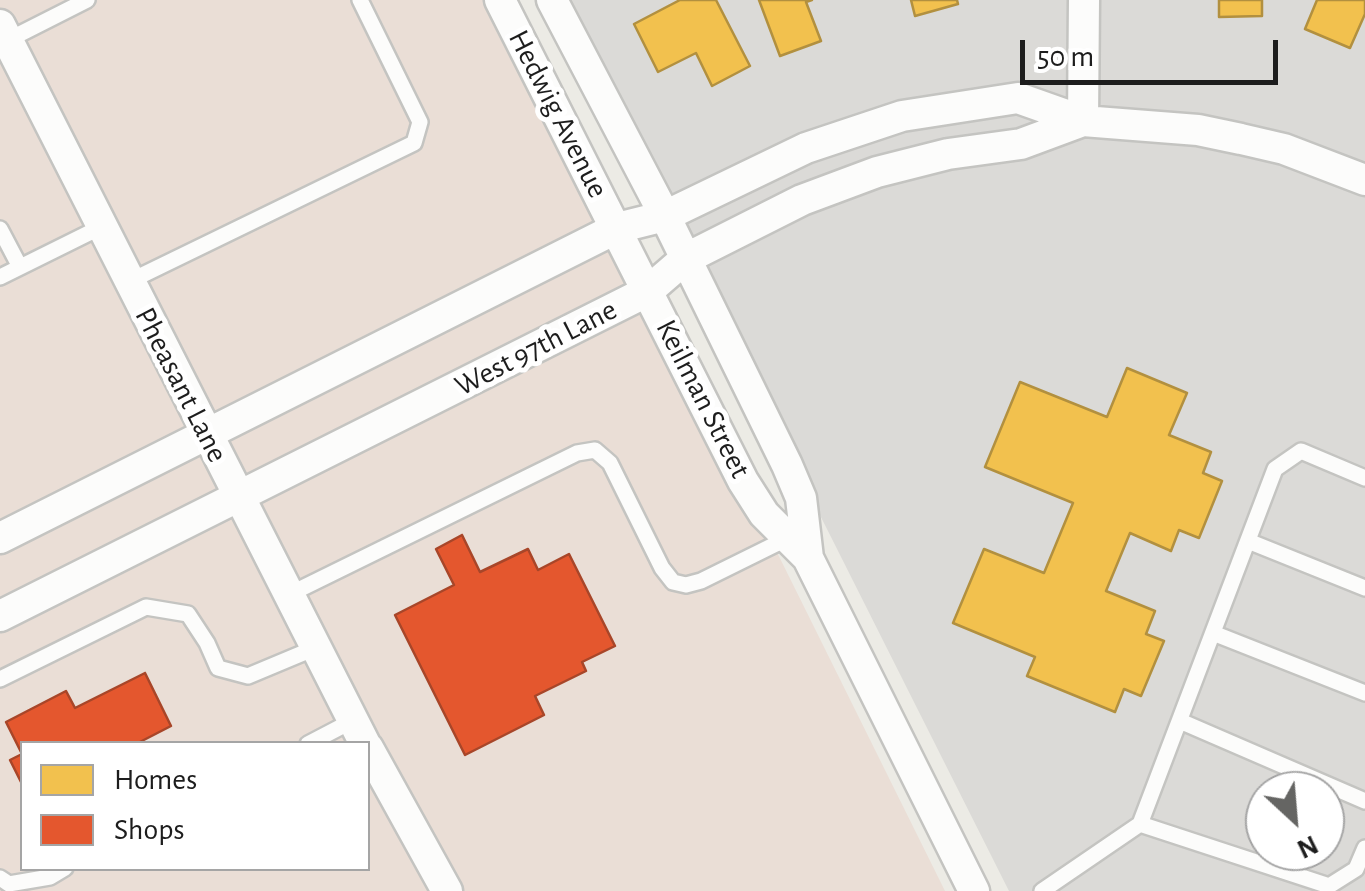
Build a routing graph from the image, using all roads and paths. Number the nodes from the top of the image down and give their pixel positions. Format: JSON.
{"nodes":[{"id":1,"x":87,"y":0,"type":"edge"},
{"id":2,"x":360,"y":0,"type":"edge"},
{"id":3,"x":500,"y":0,"type":"edge"},
{"id":4,"x":552,"y":0,"type":"edge"},
{"id":5,"x":1084,"y":0,"type":"edge"},
{"id":6,"x":4,"y":32,"type":"edge"},
{"id":7,"x":1083,"y":121,"type":"junction"},
{"id":8,"x":1365,"y":180,"type":"edge"},
{"id":9,"x":665,"y":216,"type":"junction"},
{"id":10,"x":100,"y":226,"type":"junction"},
{"id":11,"x":616,"y":228,"type":"junction"},
{"id":12,"x":0,"y":230,"type":"edge"},
{"id":13,"x":685,"y":259,"type":"junction"},
{"id":14,"x":20,"y":267,"type":"junction"},
{"id":15,"x":0,"y":277,"type":"edge"},
{"id":16,"x":128,"y":282,"type":"junction"},
{"id":17,"x":648,"y":291,"type":"junction"},
{"id":18,"x":206,"y":434,"type":"junction"},
{"id":19,"x":1365,"y":478,"type":"edge"},
{"id":20,"x":238,"y":497,"type":"junction"},
{"id":21,"x":0,"y":538,"type":"edge"},
{"id":22,"x":1248,"y":541,"type":"junction"},
{"id":23,"x":798,"y":548,"type":"junction"},
{"id":24,"x":1365,"y":588,"type":"edge"},
{"id":25,"x":288,"y":596,"type":"junction"},
{"id":26,"x":0,"y":616,"type":"edge"},
{"id":27,"x":1213,"y":632,"type":"junction"},
{"id":28,"x":315,"y":648,"type":"junction"},
{"id":29,"x":0,"y":679,"type":"edge"},
{"id":30,"x":1365,"y":693,"type":"edge"},
{"id":31,"x":1180,"y":721,"type":"junction"},
{"id":32,"x":361,"y":737,"type":"edge"},
{"id":33,"x":331,"y":741,"type":"edge"},
{"id":34,"x":370,"y":753,"type":"edge"},
{"id":35,"x":1365,"y":801,"type":"edge"},
{"id":36,"x":1140,"y":824,"type":"junction"},
{"id":37,"x":1365,"y":848,"type":"edge"},
{"id":38,"x":61,"y":871,"type":"edge"},
{"id":39,"x":0,"y":878,"type":"edge"},
{"id":40,"x":448,"y":891,"type":"edge"},
{"id":41,"x":974,"y":891,"type":"edge"},
{"id":42,"x":1042,"y":891,"type":"edge"}],
"edges":[{"from":1,"to":6,"type":"lane"},
{"from":2,"to":16,"type":"lane"},
{"from":3,"to":11,"type":"street","name":"Hedwig Avenue"},
{"from":4,"to":9,"type":"street","name":"Hedwig Avenue"},
{"from":5,"to":7,"type":"street"},
{"from":6,"to":10,"type":"street","name":"Pheasant Lane"},
{"from":7,"to":8,"type":"street","name":"West 97th Lane"},
{"from":7,"to":9,"type":"street","name":"West 97th Lane"},
{"from":7,"to":13,"type":"street","name":"West 97th Lane"},
{"from":9,"to":11,"type":"street","name":"West 97th Lane"},
{"from":9,"to":13,"type":"street","name":"Keilman Street"},
{"from":10,"to":14,"type":"lane"},
{"from":10,"to":16,"type":"street","name":"Pheasant Lane"},
{"from":11,"to":17,"type":"street","name":"Keilman Street"},
{"from":11,"to":18,"type":"street","name":"West 97th Lane"},
{"from":12,"to":14,"type":"lane"},
{"from":13,"to":17,"type":"street","name":"West 97th Lane"},
{"from":13,"to":23,"type":"street","name":"Keilman Street"},
{"from":14,"to":15,"type":"lane"},
{"from":16,"to":18,"type":"street","name":"Pheasant Lane"},
{"from":17,"to":20,"type":"street","name":"West 97th Lane"},
{"from":17,"to":23,"type":"street","name":"Keilman Street"},
{"from":18,"to":20,"type":"street","name":"Pheasant Lane"},
{"from":18,"to":21,"type":"street","name":"West 97th Lane"},
{"from":19,"to":22,"type":"lane"},
{"from":20,"to":25,"type":"street","name":"Pheasant Lane"},
{"from":20,"to":26,"type":"street","name":"West 97th Lane"},
{"from":22,"to":24,"type":"lane"},
{"from":22,"to":27,"type":"lane"},
{"from":23,"to":25,"type":"lane"},
{"from":23,"to":41,"type":"street","name":"Keilman Street"},
{"from":25,"to":28,"type":"street","name":"Pheasant Lane"},
{"from":27,"to":30,"type":"lane"},
{"from":27,"to":31,"type":"lane"},
{"from":28,"to":29,"type":"lane"},
{"from":28,"to":32,"type":"street","name":"Pheasant Lane"},
{"from":31,"to":35,"type":"lane"},
{"from":31,"to":36,"type":"lane"},
{"from":32,"to":33,"type":"lane"},
{"from":34,"to":40,"type":"street","name":"Pheasant Lane"},
{"from":36,"to":37,"type":"lane"},
{"from":36,"to":42,"type":"lane"},
{"from":38,"to":39,"type":"lane"}]}
